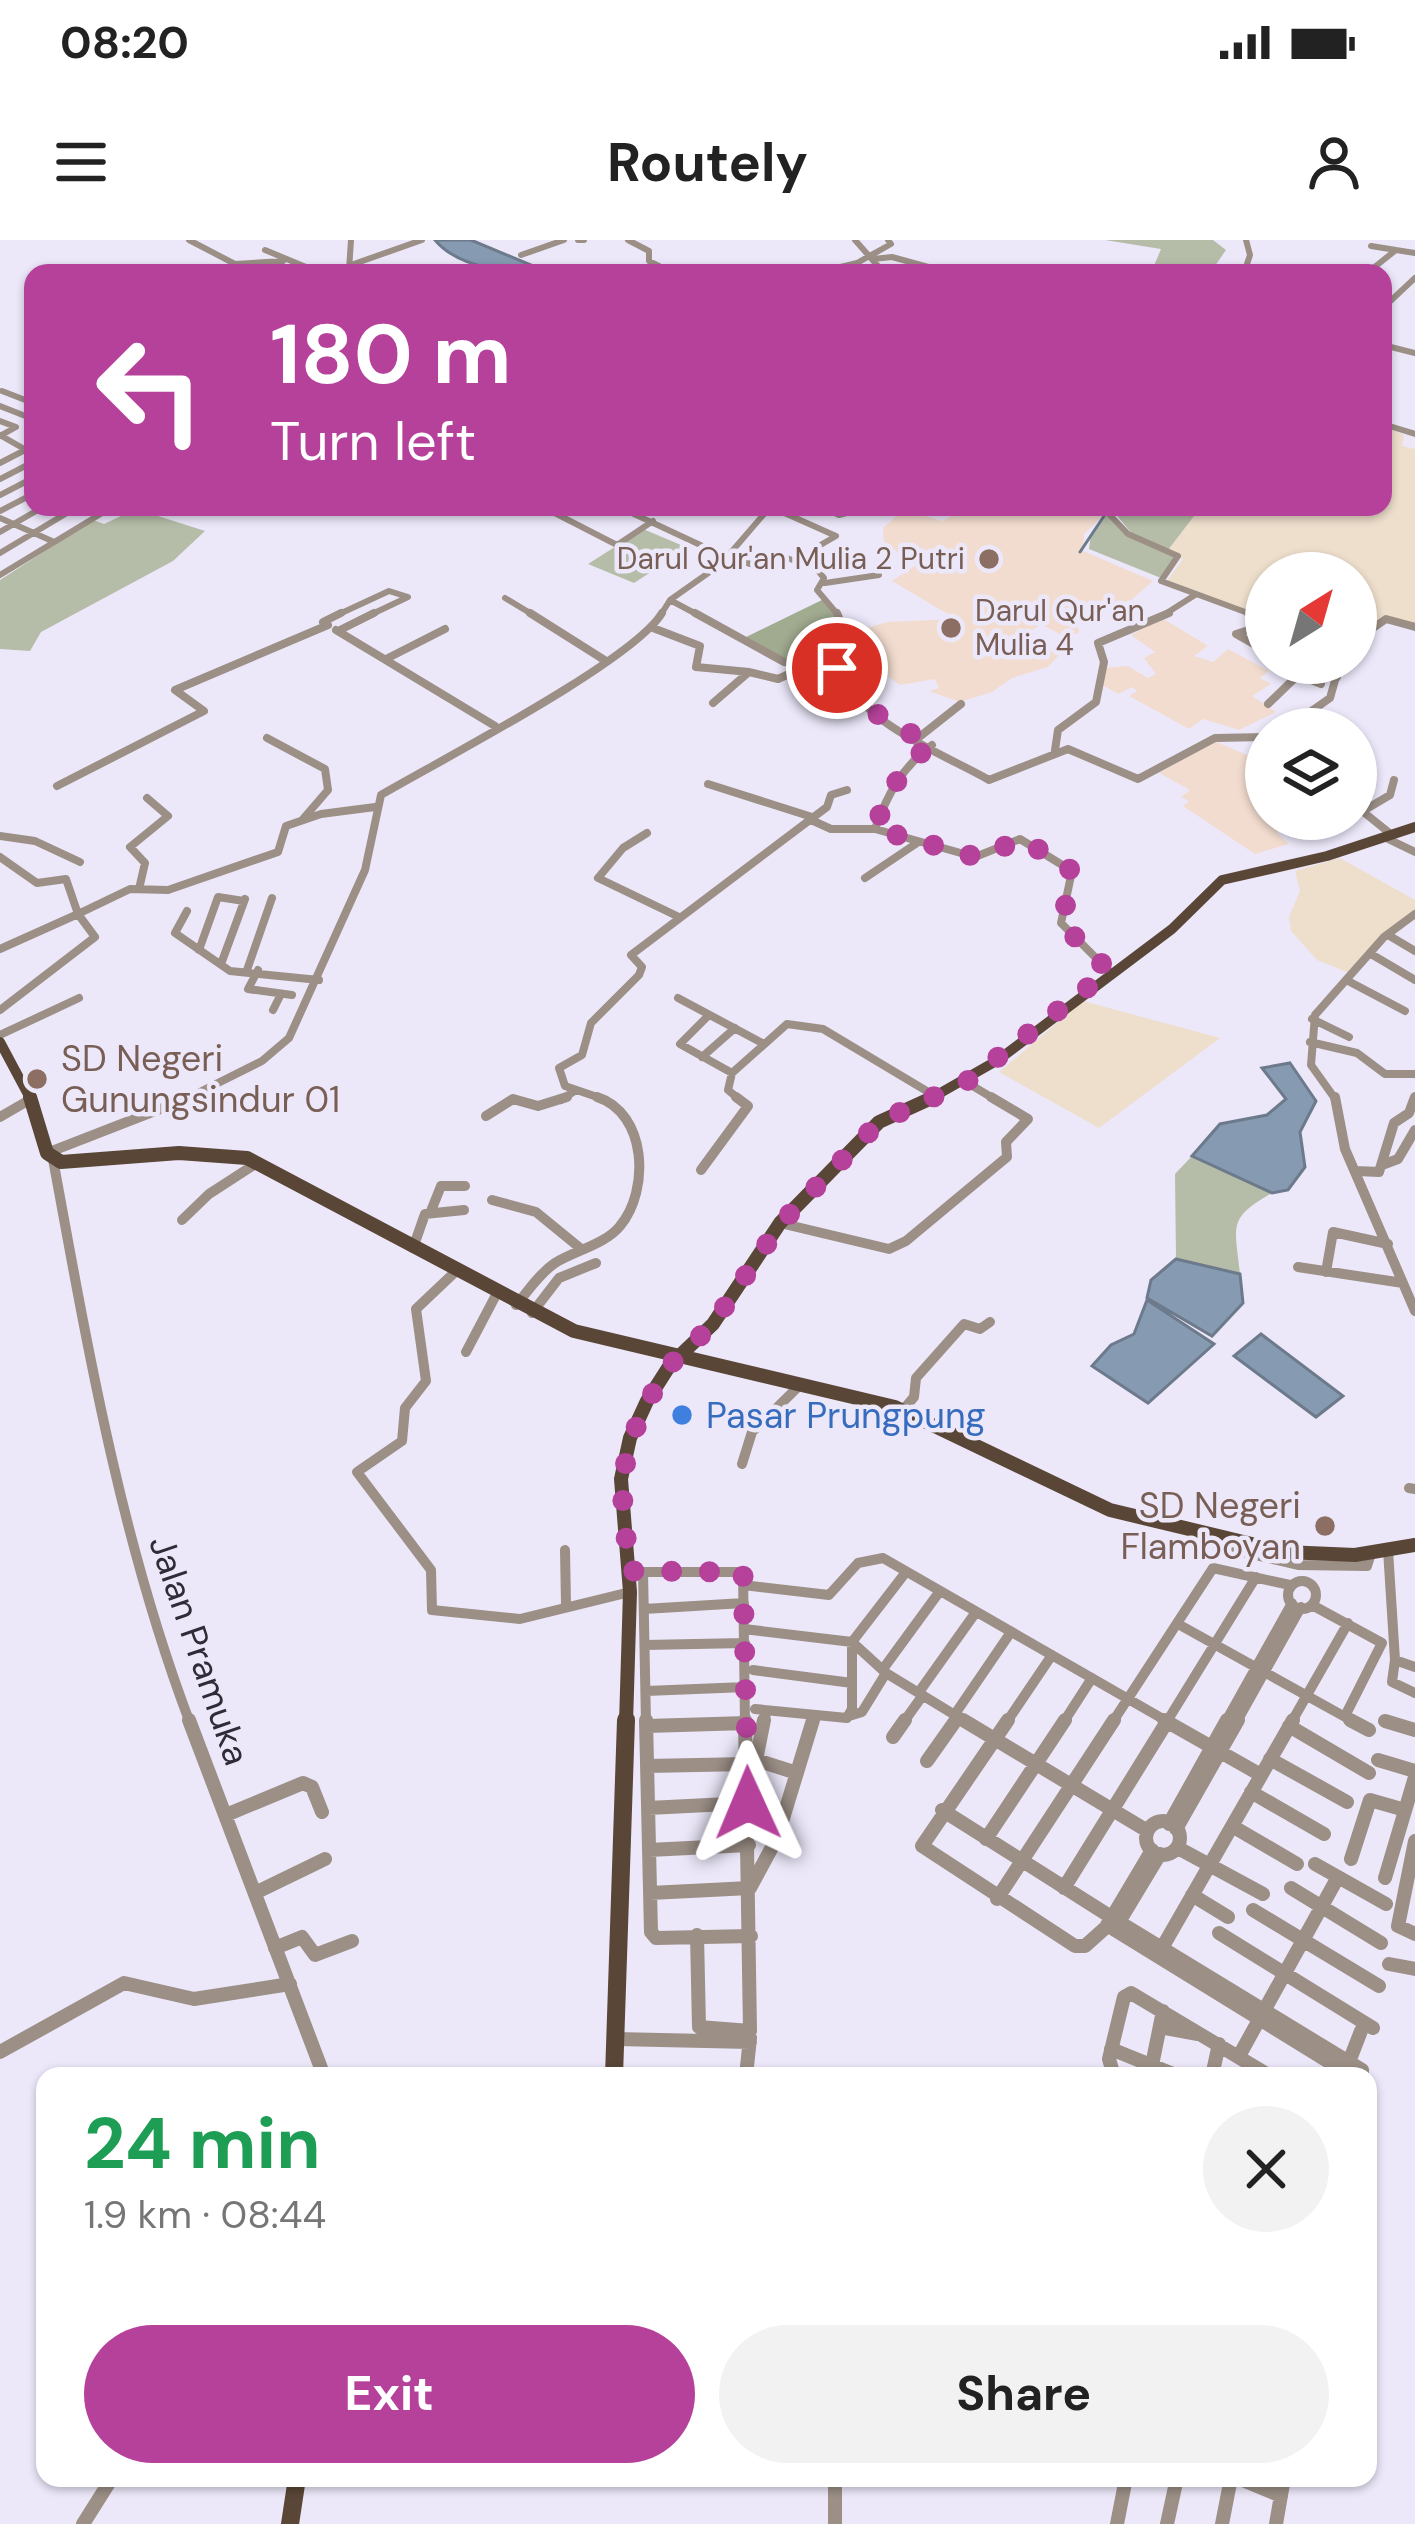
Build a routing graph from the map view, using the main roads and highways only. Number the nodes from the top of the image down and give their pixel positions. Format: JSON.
{"nodes":[{"id":1,"x":1415,"y":827,"type":"edge"},
{"id":2,"x":0,"y":1038,"type":"edge"},
{"id":3,"x":681,"y":1357,"type":"junction"},
{"id":4,"x":1415,"y":1545,"type":"edge"},
{"id":5,"x":614,"y":2067,"type":"edge"},
{"id":6,"x":296,"y":2487,"type":"edge"},
{"id":7,"x":290,"y":2524,"type":"edge"}],
"edges":[{"from":1,"to":3,"type":"main road"},
{"from":2,"to":3,"type":"main road"},
{"from":3,"to":4,"type":"main road"},
{"from":3,"to":5,"type":"main road"},
{"from":6,"to":7,"type":"main road"}]}
